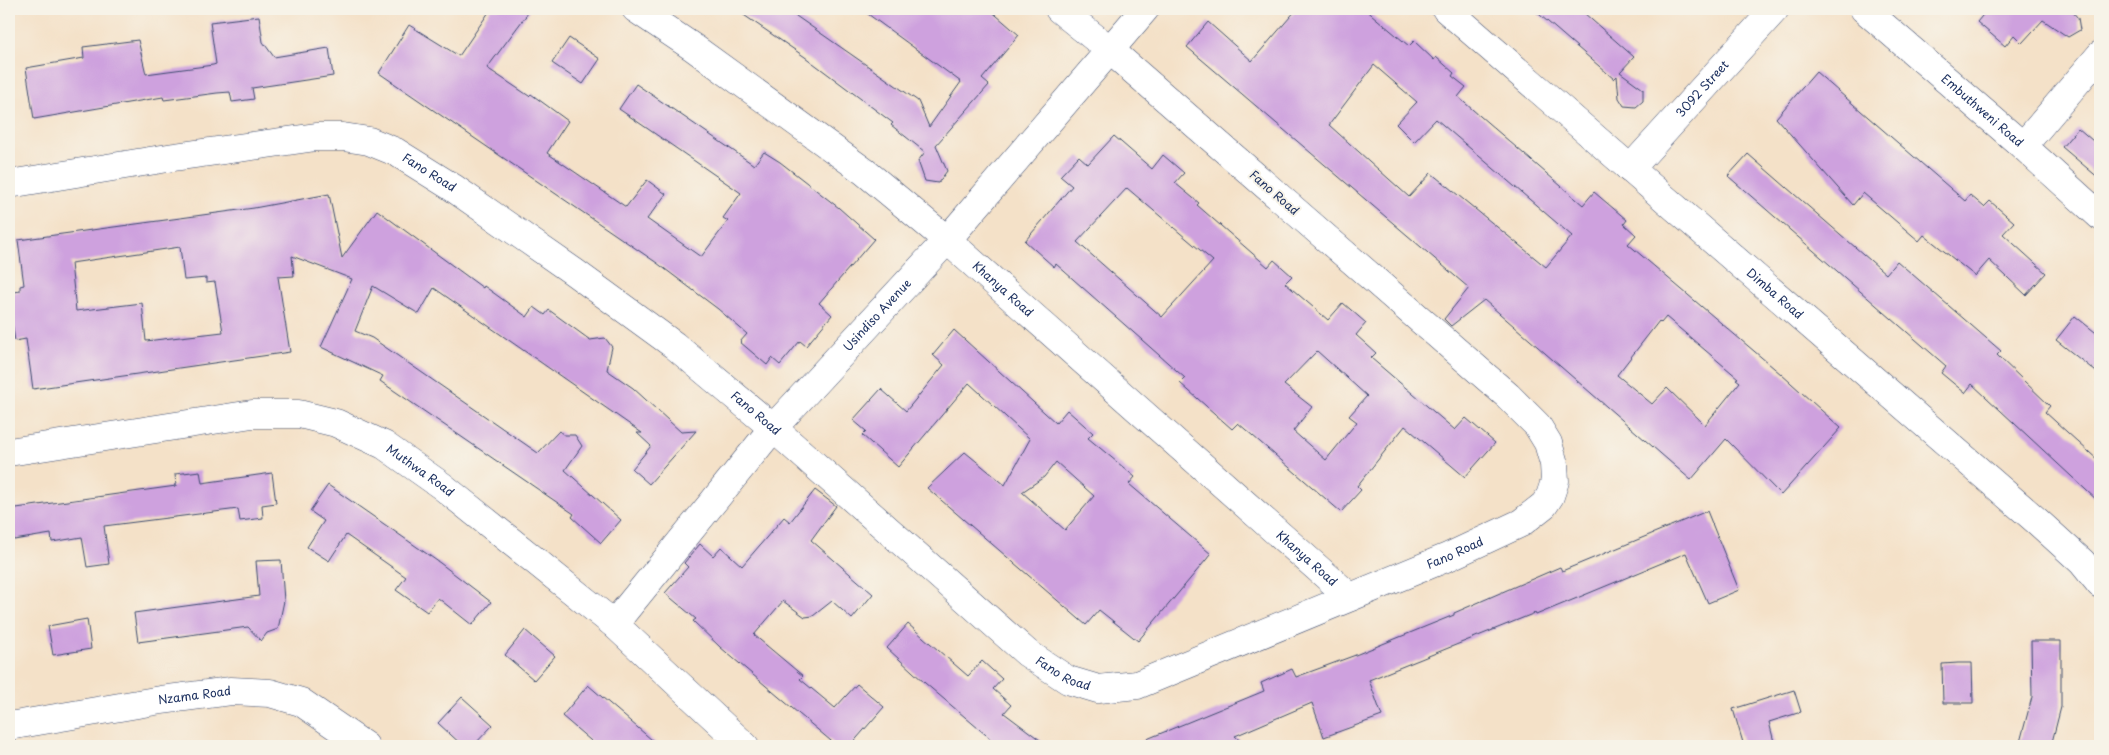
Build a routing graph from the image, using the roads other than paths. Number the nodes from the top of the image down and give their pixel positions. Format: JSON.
{"nodes":[{"id":1,"x":636,"y":9,"type":"edge"},
{"id":2,"x":1059,"y":9,"type":"edge"},
{"id":3,"x":1146,"y":9,"type":"edge"},
{"id":4,"x":1446,"y":9,"type":"edge"},
{"id":5,"x":1775,"y":9,"type":"edge"},
{"id":6,"x":1864,"y":9,"type":"edge"},
{"id":7,"x":1110,"y":50,"type":"junction"},
{"id":8,"x":2100,"y":55,"type":"edge"},
{"id":9,"x":2023,"y":146,"type":"junction"},
{"id":10,"x":1630,"y":169,"type":"junction"},
{"id":11,"x":9,"y":184,"type":"edge"},
{"id":12,"x":2100,"y":216,"type":"edge"},
{"id":13,"x":946,"y":240,"type":"junction"},
{"id":14,"x":772,"y":428,"type":"junction"},
{"id":15,"x":9,"y":452,"type":"edge"},
{"id":16,"x":2100,"y":584,"type":"edge"},
{"id":17,"x":1350,"y":597,"type":"junction"},
{"id":18,"x":614,"y":624,"type":"junction"},
{"id":19,"x":9,"y":726,"type":"edge"},
{"id":20,"x":365,"y":746,"type":"edge"},
{"id":21,"x":745,"y":746,"type":"edge"}],
"edges":[{"from":1,"to":13,"type":"street","name":"Khanya Road"},
{"from":2,"to":7,"type":"street","name":"Fano Road"},
{"from":3,"to":7,"type":"street","name":"Usindiso Avenue"},
{"from":4,"to":10,"type":"street","name":"Dimba Road"},
{"from":5,"to":10,"type":"street","name":"3092 Street"},
{"from":6,"to":9,"type":"street","name":"Embuthweni Road"},
{"from":7,"to":13,"type":"street","name":"Usindiso Avenue"},
{"from":7,"to":17,"type":"street","name":"Fano Road"},
{"from":8,"to":9,"type":"street"},
{"from":9,"to":12,"type":"street","name":"Embuthweni Road"},
{"from":10,"to":16,"type":"street","name":"Dimba Road"},
{"from":11,"to":14,"type":"street","name":"Fano Road"},
{"from":13,"to":14,"type":"street","name":"Usindiso Avenue"},
{"from":13,"to":17,"type":"street","name":"Khanya Road"},
{"from":14,"to":17,"type":"street","name":"Fano Road"},
{"from":14,"to":18,"type":"street","name":"Usindiso Avenue"},
{"from":15,"to":18,"type":"street","name":"Muthwa Road"},
{"from":18,"to":21,"type":"street","name":"Muthwa Road"},
{"from":19,"to":20,"type":"street","name":"Nzama Road"}]}
